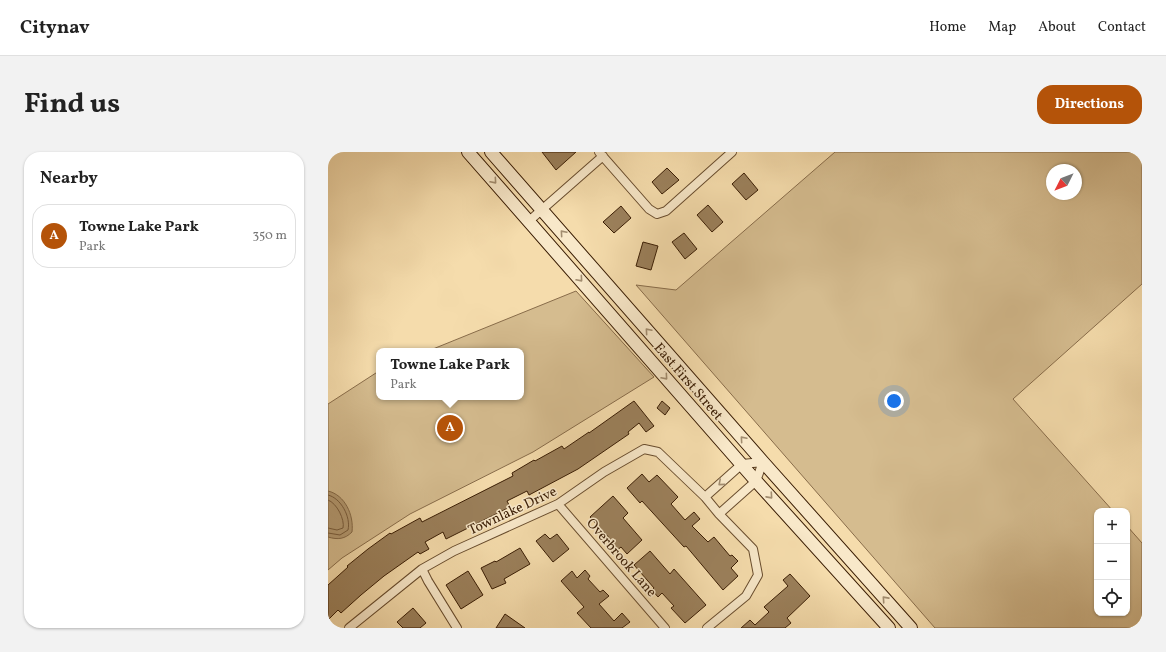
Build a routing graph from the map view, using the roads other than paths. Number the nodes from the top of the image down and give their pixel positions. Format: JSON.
{"nodes":[{"id":1,"x":468,"y":152,"type":"edge"},
{"id":2,"x":491,"y":152,"type":"edge"},
{"id":3,"x":732,"y":152,"type":"edge"},
{"id":4,"x":601,"y":154,"type":"edge"},
{"id":5,"x":542,"y":210,"type":"junction"},
{"id":6,"x":529,"y":221,"type":"junction"},
{"id":7,"x":763,"y":462,"type":"junction"},
{"id":8,"x":742,"y":464,"type":"junction"},
{"id":9,"x":756,"y":481,"type":"junction"},
{"id":10,"x":704,"y":497,"type":"junction"},
{"id":11,"x":558,"y":504,"type":"junction"},
{"id":12,"x":719,"y":514,"type":"junction"},
{"id":13,"x":422,"y":569,"type":"junction"},
{"id":14,"x":349,"y":628,"type":"edge"},
{"id":15,"x":457,"y":628,"type":"edge"},
{"id":16,"x":665,"y":628,"type":"edge"},
{"id":17,"x":707,"y":628,"type":"edge"},
{"id":18,"x":889,"y":628,"type":"edge"},
{"id":19,"x":911,"y":628,"type":"edge"}],
"edges":[{"from":1,"to":6,"type":"main road","name":"East First Street","one_way":true},
{"from":2,"to":5,"type":"main road","name":"East First Street"},
{"from":3,"to":4,"type":"street"},
{"from":4,"to":5,"type":"street"},
{"from":5,"to":6,"type":"street"},
{"from":7,"to":5,"type":"main road","name":"East First Street","one_way":true},
{"from":6,"to":8,"type":"main road","name":"East First Street","one_way":true},
{"from":7,"to":8,"type":"street"},
{"from":7,"to":9,"type":"street"},
{"from":19,"to":7,"type":"main road","name":"East First Street","one_way":true},
{"from":8,"to":9,"type":"main road","name":"East First Street"},
{"from":8,"to":10,"type":"street","one_way":true},
{"from":9,"to":12,"type":"street"},
{"from":9,"to":18,"type":"main road","name":"East First Street","one_way":true},
{"from":10,"to":11,"type":"street","name":"Townlake Drive"},
{"from":10,"to":12,"type":"street","name":"Townlake Drive"},
{"from":11,"to":13,"type":"street","name":"Townlake Drive"},
{"from":11,"to":16,"type":"street","name":"Overbrook Lane"},
{"from":12,"to":17,"type":"street","name":"Townlake Drive"},
{"from":13,"to":14,"type":"street","name":"Townlake Drive"},
{"from":13,"to":15,"type":"street"}]}
